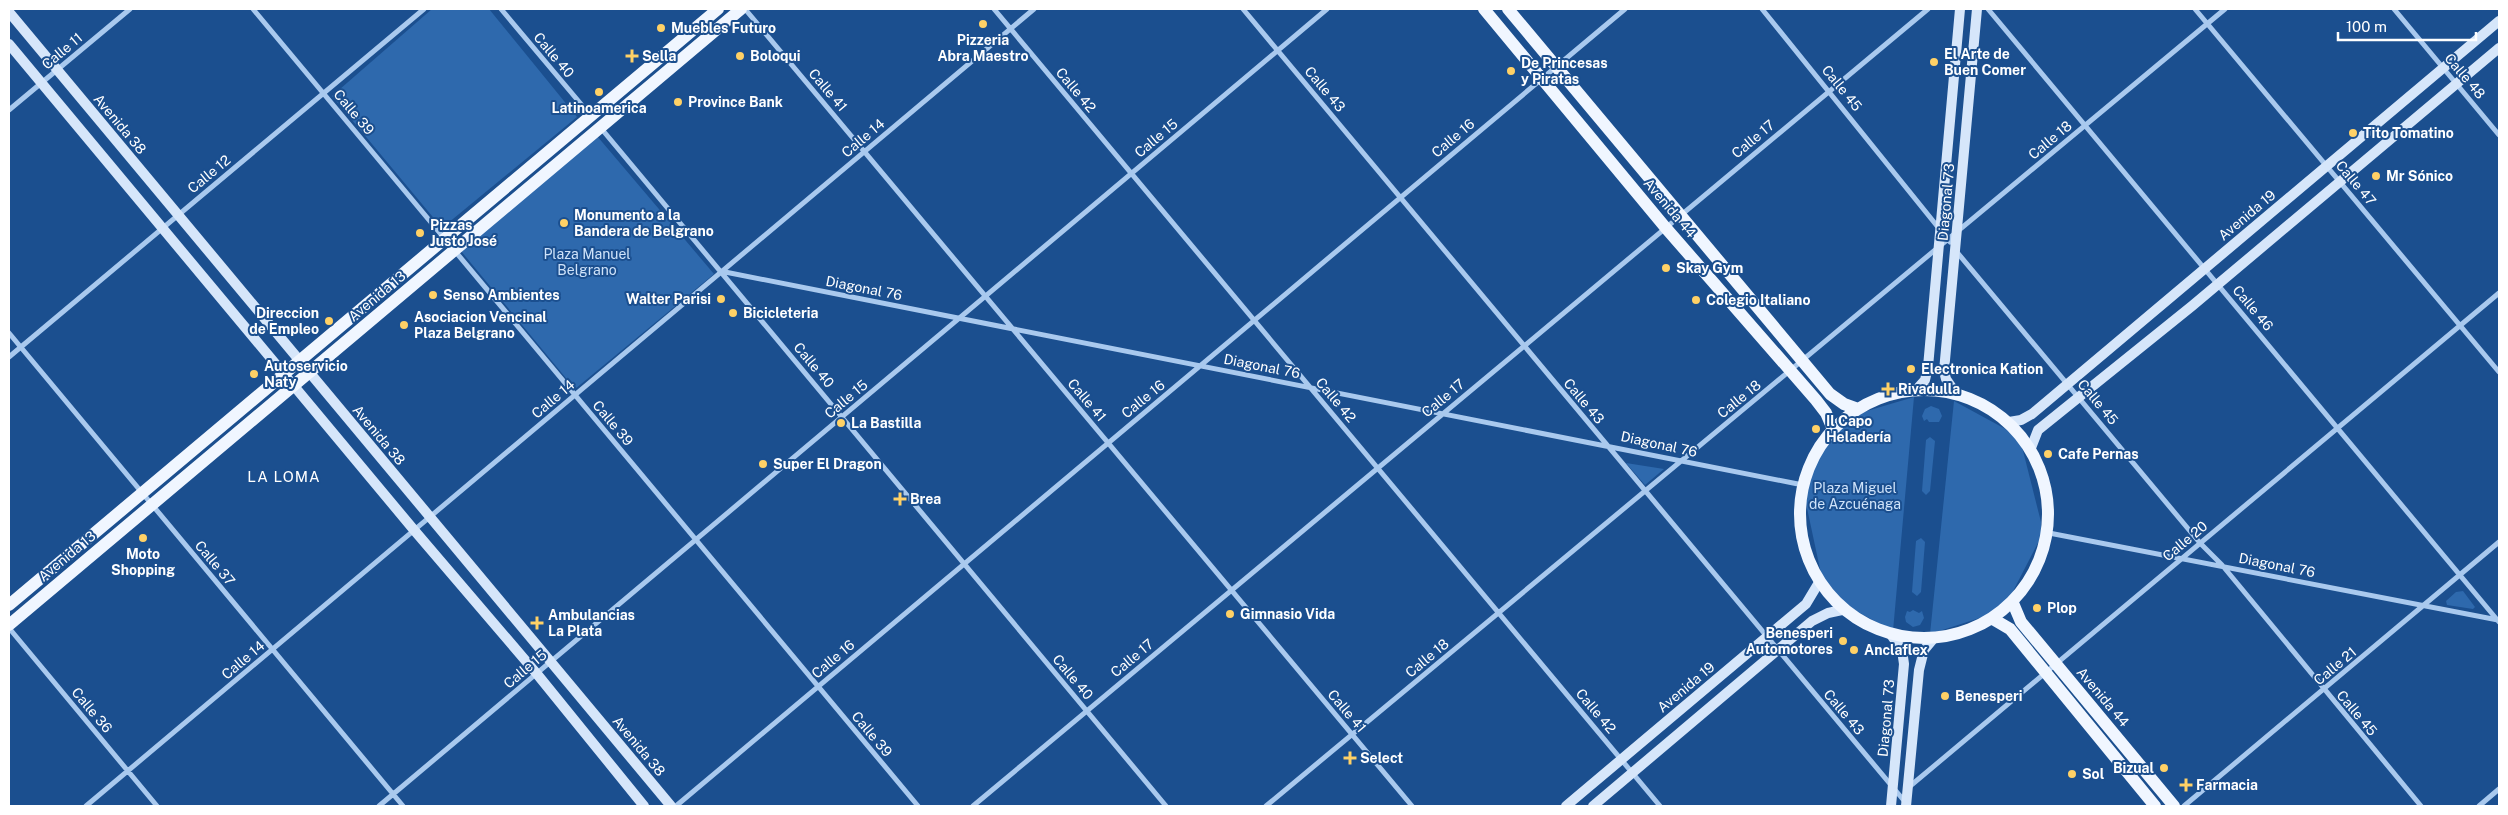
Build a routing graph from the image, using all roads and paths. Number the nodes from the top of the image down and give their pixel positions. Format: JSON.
{"nodes":[{"id":1,"x":130,"y":9,"type":"edge"},
{"id":2,"x":253,"y":9,"type":"edge"},
{"id":3,"x":424,"y":9,"type":"edge"},
{"id":4,"x":501,"y":9,"type":"edge"},
{"id":5,"x":718,"y":9,"type":"edge"},
{"id":6,"x":741,"y":9,"type":"edge"},
{"id":7,"x":745,"y":9,"type":"edge"},
{"id":8,"x":994,"y":9,"type":"edge"},
{"id":9,"x":1034,"y":9,"type":"edge"},
{"id":10,"x":1243,"y":9,"type":"edge"},
{"id":11,"x":1327,"y":9,"type":"edge"},
{"id":12,"x":1484,"y":9,"type":"edge"},
{"id":13,"x":1508,"y":9,"type":"edge"},
{"id":14,"x":1625,"y":9,"type":"edge"},
{"id":15,"x":1762,"y":9,"type":"edge"},
{"id":16,"x":1928,"y":9,"type":"edge"},
{"id":17,"x":1960,"y":9,"type":"edge"},
{"id":18,"x":1977,"y":9,"type":"edge"},
{"id":19,"x":1988,"y":9,"type":"edge"},
{"id":20,"x":2195,"y":9,"type":"edge"},
{"id":21,"x":2225,"y":9,"type":"edge"},
{"id":22,"x":2394,"y":9,"type":"edge"},
{"id":23,"x":9,"y":12,"type":"edge"},
{"id":24,"x":2499,"y":21,"type":"edge"},
{"id":25,"x":2207,"y":24,"type":"junction"},
{"id":26,"x":1010,"y":29,"type":"junction"},
{"id":27,"x":9,"y":44,"type":"edge"},
{"id":28,"x":2499,"y":48,"type":"edge"},
{"id":29,"x":1278,"y":50,"type":"junction"},
{"id":30,"x":1556,"y":66,"type":"junction"},
{"id":31,"x":2443,"y":68,"type":"junction"},
{"id":32,"x":57,"y":70,"type":"junction"},
{"id":33,"x":1542,"y":78,"type":"junction"},
{"id":34,"x":41,"y":83,"type":"junction"},
{"id":35,"x":2456,"y":84,"type":"junction"},
{"id":36,"x":1829,"y":90,"type":"junction"},
{"id":37,"x":323,"y":93,"type":"junction"},
{"id":38,"x":9,"y":110,"type":"edge"},
{"id":39,"x":591,"y":116,"type":"junction"},
{"id":40,"x":2086,"y":125,"type":"junction"},
{"id":41,"x":600,"y":127,"type":"junction"},
{"id":42,"x":2499,"y":135,"type":"edge"},
{"id":43,"x":865,"y":152,"type":"junction"},
{"id":44,"x":2327,"y":166,"type":"junction"},
{"id":45,"x":1131,"y":173,"type":"junction"},
{"id":46,"x":2340,"y":182,"type":"junction"},
{"id":47,"x":1400,"y":197,"type":"junction"},
{"id":48,"x":178,"y":215,"type":"junction"},
{"id":49,"x":1680,"y":215,"type":"junction"},
{"id":50,"x":1666,"y":227,"type":"junction"},
{"id":51,"x":162,"y":228,"type":"junction"},
{"id":52,"x":1941,"y":231,"type":"junction"},
{"id":53,"x":1956,"y":233,"type":"junction"},
{"id":54,"x":444,"y":239,"type":"junction"},
{"id":55,"x":1948,"y":240,"type":"junction"},
{"id":56,"x":1940,"y":248,"type":"junction"},
{"id":57,"x":1955,"y":249,"type":"junction"},
{"id":58,"x":454,"y":250,"type":"junction"},
{"id":59,"x":2205,"y":268,"type":"junction"},
{"id":60,"x":720,"y":271,"type":"junction"},
{"id":61,"x":2219,"y":284,"type":"junction"},
{"id":62,"x":2499,"y":293,"type":"edge"},
{"id":63,"x":986,"y":296,"type":"junction"},
{"id":64,"x":960,"y":318,"type":"junction"},
{"id":65,"x":1254,"y":320,"type":"junction"},
{"id":66,"x":2460,"y":326,"type":"junction"},
{"id":67,"x":1014,"y":330,"type":"junction"},
{"id":68,"x":9,"y":333,"type":"edge"},
{"id":69,"x":1524,"y":345,"type":"junction"},
{"id":70,"x":20,"y":347,"type":"junction"},
{"id":71,"x":9,"y":357,"type":"edge"},
{"id":72,"x":299,"y":360,"type":"junction"},
{"id":73,"x":1802,"y":362,"type":"junction"},
{"id":74,"x":1202,"y":366,"type":"junction"},
{"id":75,"x":1790,"y":371,"type":"junction"},
{"id":76,"x":309,"y":372,"type":"junction"},
{"id":77,"x":2499,"y":372,"type":"edge"},
{"id":78,"x":284,"y":374,"type":"junction"},
{"id":79,"x":2067,"y":384,"type":"junction"},
{"id":80,"x":293,"y":386,"type":"junction"},
{"id":81,"x":1310,"y":387,"type":"junction"},
{"id":82,"x":1916,"y":390,"type":"junction"},
{"id":83,"x":575,"y":395,"type":"junction"},
{"id":84,"x":1957,"y":395,"type":"junction"},
{"id":85,"x":2079,"y":398,"type":"junction"},
{"id":86,"x":1855,"y":408,"type":"junction"},
{"id":87,"x":1440,"y":415,"type":"junction"},
{"id":88,"x":842,"y":417,"type":"junction"},
{"id":89,"x":2009,"y":422,"type":"junction"},
{"id":90,"x":1832,"y":427,"type":"junction"},
{"id":91,"x":2338,"y":428,"type":"junction"},
{"id":92,"x":1108,"y":442,"type":"junction"},
{"id":93,"x":1606,"y":444,"type":"junction"},
{"id":94,"x":2031,"y":448,"type":"junction"},
{"id":95,"x":1680,"y":460,"type":"junction"},
{"id":96,"x":1378,"y":468,"type":"junction"},
{"id":97,"x":1798,"y":484,"type":"junction"},
{"id":98,"x":1644,"y":490,"type":"junction"},
{"id":99,"x":142,"y":493,"type":"junction"},
{"id":100,"x":152,"y":505,"type":"junction"},
{"id":101,"x":430,"y":517,"type":"junction"},
{"id":102,"x":414,"y":530,"type":"junction"},
{"id":103,"x":2050,"y":533,"type":"junction"},
{"id":104,"x":696,"y":540,"type":"junction"},
{"id":105,"x":2499,"y":542,"type":"edge"},
{"id":106,"x":2200,"y":543,"type":"junction"},
{"id":107,"x":2182,"y":558,"type":"junction"},
{"id":108,"x":964,"y":564,"type":"junction"},
{"id":109,"x":2222,"y":565,"type":"junction"},
{"id":110,"x":2461,"y":575,"type":"junction"},
{"id":111,"x":1818,"y":584,"type":"junction"},
{"id":112,"x":1231,"y":590,"type":"junction"},
{"id":113,"x":2013,"y":604,"type":"junction"},
{"id":114,"x":9,"y":605,"type":"edge"},
{"id":115,"x":2424,"y":606,"type":"junction"},
{"id":116,"x":1842,"y":610,"type":"junction"},
{"id":117,"x":1498,"y":612,"type":"junction"},
{"id":118,"x":1993,"y":620,"type":"junction"},
{"id":119,"x":2498,"y":621,"type":"edge"},
{"id":120,"x":9,"y":626,"type":"edge"},
{"id":121,"x":1892,"y":636,"type":"junction"},
{"id":122,"x":1767,"y":637,"type":"junction"},
{"id":123,"x":1934,"y":638,"type":"junction"},
{"id":124,"x":273,"y":650,"type":"junction"},
{"id":125,"x":1778,"y":651,"type":"junction"},
{"id":126,"x":551,"y":662,"type":"junction"},
{"id":127,"x":2051,"y":667,"type":"junction"},
{"id":128,"x":537,"y":674,"type":"junction"},
{"id":129,"x":818,"y":687,"type":"junction"},
{"id":130,"x":2323,"y":690,"type":"junction"},
{"id":131,"x":1087,"y":711,"type":"junction"},
{"id":132,"x":1352,"y":735,"type":"junction"},
{"id":133,"x":1622,"y":760,"type":"junction"},
{"id":134,"x":128,"y":771,"type":"junction"},
{"id":135,"x":1632,"y":773,"type":"junction"},
{"id":136,"x":1908,"y":788,"type":"junction"},
{"id":137,"x":2499,"y":789,"type":"edge"},
{"id":138,"x":393,"y":794,"type":"junction"},
{"id":139,"x":1892,"y":799,"type":"edge"},
{"id":140,"x":1907,"y":805,"type":"edge"},
{"id":141,"x":86,"y":806,"type":"edge"},
{"id":142,"x":157,"y":806,"type":"edge"},
{"id":143,"x":379,"y":806,"type":"edge"},
{"id":144,"x":403,"y":806,"type":"edge"},
{"id":145,"x":644,"y":806,"type":"edge"},
{"id":146,"x":671,"y":806,"type":"edge"},
{"id":147,"x":676,"y":806,"type":"edge"},
{"id":148,"x":918,"y":806,"type":"edge"},
{"id":149,"x":973,"y":806,"type":"edge"},
{"id":150,"x":1166,"y":806,"type":"edge"},
{"id":151,"x":1266,"y":806,"type":"edge"},
{"id":152,"x":1412,"y":806,"type":"edge"},
{"id":153,"x":1566,"y":806,"type":"edge"},
{"id":154,"x":1593,"y":806,"type":"edge"},
{"id":155,"x":1660,"y":806,"type":"edge"},
{"id":156,"x":2155,"y":806,"type":"edge"},
{"id":157,"x":2174,"y":806,"type":"edge"},
{"id":158,"x":2184,"y":806,"type":"edge"},
{"id":159,"x":2421,"y":806,"type":"edge"},
{"id":160,"x":2479,"y":806,"type":"edge"}],
"edges":[{"from":1,"to":32,"type":"street","name":"Calle 11"},
{"from":2,"to":37,"type":"street","name":"Calle 39"},
{"from":3,"to":37,"type":"street","name":"Calle 12"},
{"from":4,"to":39,"type":"street","name":"Calle 40"},
{"from":5,"to":39,"type":"main road","name":"Avenida 13"},
{"from":6,"to":41,"type":"main road","name":"Avenida 13"},
{"from":7,"to":43,"type":"street","name":"Calle 41"},
{"from":8,"to":26,"type":"street","name":"Calle 42"},
{"from":9,"to":26,"type":"street","name":"Calle 14"},
{"from":10,"to":29,"type":"street","name":"Calle 43"},
{"from":11,"to":29,"type":"street","name":"Calle 15"},
{"from":12,"to":33,"type":"main road","name":"Avenida 44"},
{"from":13,"to":30,"type":"main road","name":"Avenida 44"},
{"from":14,"to":30,"type":"street","name":"Calle 16"},
{"from":15,"to":36,"type":"street","name":"Calle 45"},
{"from":16,"to":36,"type":"street","name":"Calle 17"},
{"from":17,"to":52,"type":"main road","name":"Diagonal 73"},
{"from":18,"to":53,"type":"main road","name":"Diagonal 73"},
{"from":19,"to":40,"type":"street","name":"Calle 46"},
{"from":20,"to":25,"type":"street","name":"Calle 47"},
{"from":21,"to":25,"type":"street","name":"Calle 18"},
{"from":22,"to":31,"type":"street","name":"Calle 48"},
{"from":23,"to":32,"type":"main road","name":"Avenida 38"},
{"from":24,"to":31,"type":"main road","name":"Avenida 19"},
{"from":25,"to":40,"type":"street","name":"Calle 18"},
{"from":25,"to":44,"type":"street","name":"Calle 47"},
{"from":26,"to":43,"type":"street","name":"Calle 14"},
{"from":26,"to":45,"type":"street","name":"Calle 42"},
{"from":27,"to":34,"type":"main road"},
{"from":28,"to":35,"type":"main road"},
{"from":29,"to":45,"type":"street","name":"Calle 15"},
{"from":29,"to":47,"type":"street","name":"Calle 43"},
{"from":30,"to":33,"type":"street","name":"Calle 16"},
{"from":30,"to":49,"type":"main road","name":"Avenida 44"},
{"from":31,"to":35,"type":"street","name":"Calle 48"},
{"from":31,"to":44,"type":"main road","name":"Avenida 19"},
{"from":32,"to":34,"type":"street","name":"Calle 11"},
{"from":32,"to":48,"type":"main road","name":"Avenida 38"},
{"from":33,"to":47,"type":"street","name":"Calle 16"},
{"from":33,"to":50,"type":"main road","name":"Avenida 44"},
{"from":34,"to":38,"type":"street","name":"Calle 11"},
{"from":34,"to":51,"type":"main road"},
{"from":35,"to":42,"type":"street","name":"Calle 48"},
{"from":35,"to":46,"type":"main road"},
{"from":36,"to":49,"type":"street","name":"Calle 17"},
{"from":36,"to":52,"type":"street","name":"Calle 45"},
{"from":37,"to":48,"type":"street","name":"Calle 12"},
{"from":37,"to":54,"type":"street","name":"Calle 39"},
{"from":39,"to":41,"type":"street","name":"Calle 40"},
{"from":39,"to":54,"type":"main road","name":"Avenida 13"},
{"from":40,"to":53,"type":"street","name":"Calle 18"},
{"from":40,"to":59,"type":"street","name":"Calle 46"},
{"from":41,"to":58,"type":"main road","name":"Avenida 13"},
{"from":41,"to":60,"type":"street","name":"Calle 40"},
{"from":43,"to":60,"type":"street","name":"Calle 14"},
{"from":43,"to":63,"type":"street","name":"Calle 41"},
{"from":44,"to":46,"type":"street","name":"Calle 47"},
{"from":44,"to":59,"type":"main road","name":"Avenida 19"},
{"from":45,"to":63,"type":"street","name":"Calle 15"},
{"from":45,"to":65,"type":"street","name":"Calle 42"},
{"from":46,"to":61,"type":"main road"},
{"from":46,"to":66,"type":"street","name":"Calle 47"},
{"from":47,"to":65,"type":"street","name":"Calle 16"},
{"from":47,"to":69,"type":"street","name":"Calle 43"},
{"from":48,"to":51,"type":"street","name":"Calle 12"},
{"from":48,"to":72,"type":"main road","name":"Avenida 38"},
{"from":49,"to":50,"type":"street","name":"Calle 17"},
{"from":49,"to":73,"type":"main road","name":"Avenida 44"},
{"from":50,"to":69,"type":"street","name":"Calle 17"},
{"from":50,"to":75,"type":"main road","name":"Avenida 44"},
{"from":51,"to":70,"type":"street","name":"Calle 12"},
{"from":51,"to":78,"type":"main road"},
{"from":52,"to":55,"type":"street","name":"Calle 45"},
{"from":52,"to":56,"type":"main road","name":"Diagonal 73"},
{"from":53,"to":55,"type":"street","name":"Calle 18"},
{"from":53,"to":57,"type":"main road","name":"Diagonal 73"},
{"from":54,"to":58,"type":"street","name":"Calle 39"},
{"from":54,"to":72,"type":"main road","name":"Avenida 13"},
{"from":55,"to":56,"type":"street","name":"Calle 18"},
{"from":55,"to":57,"type":"street","name":"Calle 45"},
{"from":56,"to":73,"type":"street","name":"Calle 18"},
{"from":56,"to":82,"type":"main road","name":"Diagonal 73"},
{"from":57,"to":79,"type":"street","name":"Calle 45"},
{"from":57,"to":84,"type":"main road","name":"Diagonal 73"},
{"from":58,"to":76,"type":"main road","name":"Avenida 13"},
{"from":58,"to":83,"type":"street","name":"Calle 39"},
{"from":59,"to":61,"type":"street","name":"Calle 46"},
{"from":59,"to":79,"type":"main road","name":"Avenida 19"},
{"from":60,"to":64,"type":"street","name":"Diagonal 76"},
{"from":60,"to":83,"type":"street","name":"Calle 14"},
{"from":60,"to":88,"type":"street","name":"Calle 40"},
{"from":61,"to":85,"type":"main road"},
{"from":61,"to":91,"type":"street","name":"Calle 46"},
{"from":62,"to":66,"type":"street","name":"Calle 20"},
{"from":63,"to":64,"type":"street","name":"Calle 15"},
{"from":63,"to":67,"type":"street","name":"Calle 41"},
{"from":64,"to":67,"type":"street","name":"Diagonal 76"},
{"from":64,"to":88,"type":"street","name":"Calle 15"},
{"from":65,"to":74,"type":"street","name":"Calle 16"},
{"from":65,"to":81,"type":"street","name":"Calle 42"},
{"from":66,"to":77,"type":"street","name":"Calle 47"},
{"from":66,"to":91,"type":"street","name":"Calle 20"},
{"from":67,"to":74,"type":"street","name":"Diagonal 76"},
{"from":67,"to":92,"type":"street","name":"Calle 41"},
{"from":68,"to":70,"type":"street","name":"Calle 37"},
{"from":69,"to":87,"type":"street","name":"Calle 17"},
{"from":69,"to":93,"type":"street","name":"Calle 43"},
{"from":70,"to":71,"type":"street","name":"Calle 12"},
{"from":70,"to":99,"type":"street","name":"Calle 37"},
{"from":72,"to":76,"type":"main road","name":"Avenida 38"},
{"from":72,"to":78,"type":"main road","name":"Avenida 13"},
{"from":73,"to":75,"type":"street","name":"Calle 18"},
{"from":73,"to":86,"type":"main road","name":"Avenida 44"},
{"from":74,"to":81,"type":"street","name":"Diagonal 76"},
{"from":74,"to":92,"type":"street","name":"Calle 16"},
{"from":75,"to":90,"type":"main road","name":"Avenida 44"},
{"from":75,"to":95,"type":"street","name":"Calle 18"},
{"from":76,"to":80,"type":"main road","name":"Avenida 13"},
{"from":76,"to":101,"type":"main road","name":"Avenida 38"},
{"from":78,"to":80,"type":"main road"},
{"from":78,"to":99,"type":"main road","name":"Avenida 13"},
{"from":79,"to":85,"type":"street","name":"Calle 45"},
{"from":79,"to":89,"type":"main road","name":"Avenida 19"},
{"from":80,"to":100,"type":"main road","name":"Avenida 13"},
{"from":80,"to":102,"type":"main road"},
{"from":81,"to":87,"type":"street","name":"Diagonal 76"},
{"from":81,"to":96,"type":"street","name":"Calle 42"},
{"from":82,"to":84,"type":"main road"},
{"from":82,"to":86,"type":"main road"},
{"from":83,"to":101,"type":"street","name":"Calle 14"},
{"from":83,"to":104,"type":"street","name":"Calle 39"},
{"from":84,"to":89,"type":"main road"},
{"from":85,"to":94,"type":"main road"},
{"from":85,"to":106,"type":"street","name":"Calle 45"},
{"from":86,"to":90,"type":"main road"},
{"from":87,"to":93,"type":"street","name":"Diagonal 76"},
{"from":87,"to":96,"type":"street","name":"Calle 17"},
{"from":88,"to":104,"type":"street","name":"Calle 15"},
{"from":88,"to":108,"type":"street","name":"Calle 40"},
{"from":89,"to":94,"type":"main road"},
{"from":90,"to":97,"type":"main road"},
{"from":91,"to":106,"type":"street","name":"Calle 20"},
{"from":91,"to":110,"type":"street","name":"Calle 46"},
{"from":92,"to":108,"type":"street","name":"Calle 16"},
{"from":92,"to":112,"type":"street","name":"Calle 41"},
{"from":93,"to":95,"type":"street","name":"Diagonal 76"},
{"from":93,"to":98,"type":"street","name":"Calle 43"},
{"from":94,"to":103,"type":"main road"},
{"from":95,"to":97,"type":"street","name":"Diagonal 76"},
{"from":95,"to":98,"type":"street","name":"Calle 18"},
{"from":96,"to":112,"type":"street","name":"Calle 17"},
{"from":96,"to":117,"type":"street","name":"Calle 42"},
{"from":97,"to":111,"type":"main road"},
{"from":98,"to":117,"type":"street","name":"Calle 18"},
{"from":98,"to":122,"type":"street","name":"Calle 43"},
{"from":99,"to":100,"type":"street","name":"Calle 37"},
{"from":99,"to":114,"type":"main road","name":"Avenida 13"},
{"from":100,"to":120,"type":"main road","name":"Avenida 13"},
{"from":100,"to":124,"type":"street","name":"Calle 37"},
{"from":101,"to":102,"type":"street","name":"Calle 14"},
{"from":101,"to":126,"type":"main road","name":"Avenida 38"},
{"from":102,"to":124,"type":"street","name":"Calle 14"},
{"from":102,"to":128,"type":"main road"},
{"from":103,"to":107,"type":"street","name":"Diagonal 76"},
{"from":103,"to":113,"type":"main road"},
{"from":104,"to":126,"type":"street","name":"Calle 15"},
{"from":104,"to":129,"type":"street","name":"Calle 39"},
{"from":105,"to":110,"type":"street","name":"Calle 21"},
{"from":106,"to":107,"type":"street","name":"Calle 20"},
{"from":106,"to":109,"type":"street","name":"Calle 45"},
{"from":107,"to":109,"type":"street","name":"Diagonal 76"},
{"from":107,"to":127,"type":"street","name":"Calle 20"},
{"from":108,"to":129,"type":"street","name":"Calle 16"},
{"from":108,"to":131,"type":"street","name":"Calle 40"},
{"from":109,"to":115,"type":"street","name":"Diagonal 76"},
{"from":109,"to":130,"type":"street","name":"Calle 45"},
{"from":110,"to":115,"type":"street","name":"Calle 21"},
{"from":110,"to":119,"type":"street","name":"Calle 46"},
{"from":111,"to":116,"type":"main road"},
{"from":111,"to":122,"type":"main road","name":"Avenida 19"},
{"from":112,"to":131,"type":"street","name":"Calle 17"},
{"from":112,"to":132,"type":"street","name":"Calle 41"},
{"from":113,"to":118,"type":"main road"},
{"from":113,"to":127,"type":"main road","name":"Avenida 44"},
{"from":115,"to":119,"type":"street","name":"Diagonal 76"},
{"from":115,"to":130,"type":"street","name":"Calle 21"},
{"from":116,"to":121,"type":"main road"},
{"from":116,"to":125,"type":"main road"},
{"from":117,"to":132,"type":"street","name":"Calle 18"},
{"from":117,"to":133,"type":"street","name":"Calle 42"},
{"from":118,"to":123,"type":"main road"},
{"from":118,"to":127,"type":"main road","name":"Avenida 44"},
{"from":120,"to":134,"type":"street","name":"Calle 36"},
{"from":121,"to":123,"type":"main road"},
{"from":121,"to":139,"type":"main road","name":"Diagonal 73"},
{"from":122,"to":125,"type":"street","name":"Calle 43"},
{"from":122,"to":133,"type":"main road","name":"Avenida 19"},
{"from":123,"to":136,"type":"main road","name":"Diagonal 73"},
{"from":124,"to":134,"type":"street","name":"Calle 14"},
{"from":124,"to":138,"type":"street","name":"Calle 37"},
{"from":125,"to":135,"type":"main road"},
{"from":125,"to":139,"type":"street","name":"Calle 43"},
{"from":126,"to":128,"type":"street","name":"Calle 15"},
{"from":126,"to":146,"type":"main road","name":"Avenida 38"},
{"from":127,"to":136,"type":"street","name":"Calle 20"},
{"from":127,"to":156,"type":"main road","name":"Avenida 44"},
{"from":127,"to":157,"type":"main road","name":"Avenida 44"},
{"from":128,"to":138,"type":"street","name":"Calle 15"},
{"from":128,"to":145,"type":"main road"},
{"from":129,"to":147,"type":"street","name":"Calle 16"},
{"from":129,"to":148,"type":"street","name":"Calle 39"},
{"from":130,"to":158,"type":"street","name":"Calle 21"},
{"from":130,"to":159,"type":"street","name":"Calle 45"},
{"from":131,"to":149,"type":"street","name":"Calle 17"},
{"from":131,"to":150,"type":"street","name":"Calle 40"},
{"from":132,"to":151,"type":"street","name":"Calle 18"},
{"from":132,"to":152,"type":"street","name":"Calle 41"},
{"from":133,"to":135,"type":"street","name":"Calle 42"},
{"from":133,"to":153,"type":"main road","name":"Avenida 19"},
{"from":134,"to":141,"type":"street","name":"Calle 14"},
{"from":134,"to":142,"type":"street","name":"Calle 36"},
{"from":135,"to":154,"type":"main road"},
{"from":135,"to":155,"type":"street","name":"Calle 42"},
{"from":136,"to":139,"type":"street","name":"Calle 20"},
{"from":136,"to":140,"type":"main road","name":"Diagonal 73"},
{"from":137,"to":160,"type":"street"},
{"from":138,"to":143,"type":"street","name":"Calle 15"},
{"from":138,"to":144,"type":"street","name":"Calle 37"},
{"from":139,"to":140,"type":"street","name":"Calle 43"}]}
